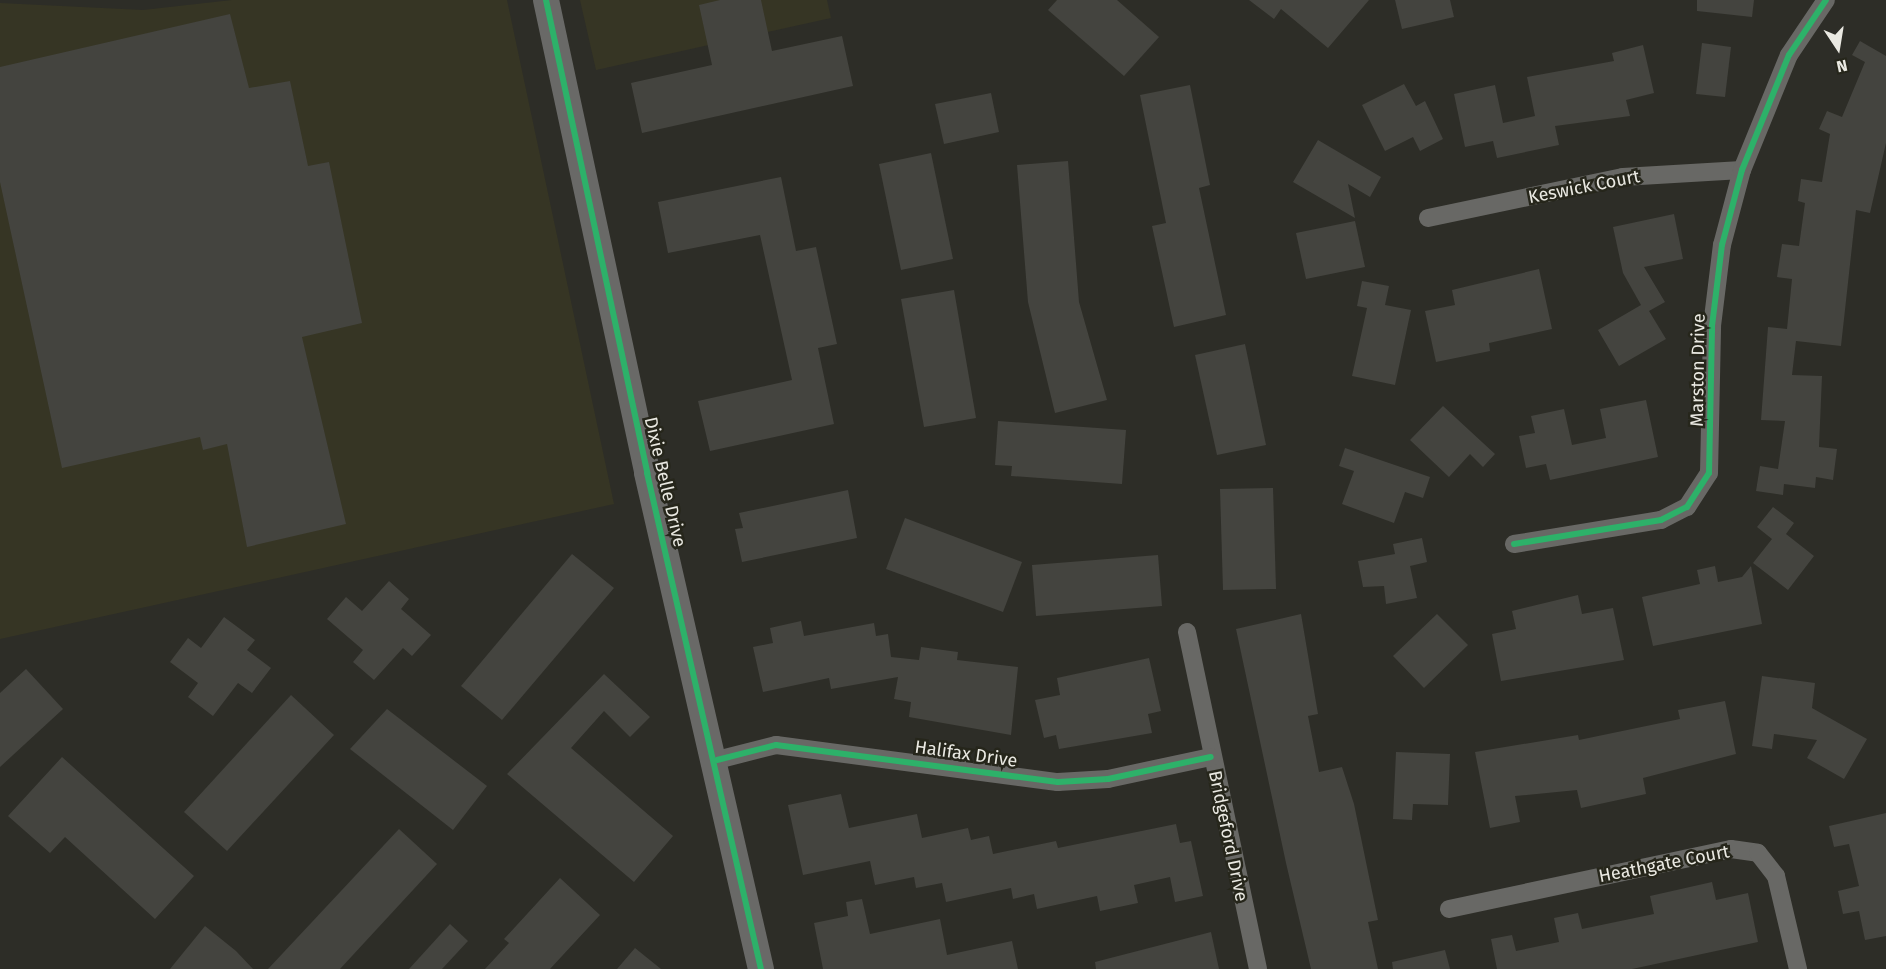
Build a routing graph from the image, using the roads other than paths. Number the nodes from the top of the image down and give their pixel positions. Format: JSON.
{"nodes":[{"id":1,"x":546,"y":0,"type":"edge"},
{"id":2,"x":1826,"y":0,"type":"edge"},
{"id":3,"x":1742,"y":170,"type":"junction"},
{"id":4,"x":1428,"y":218,"type":"dead end"},
{"id":5,"x":1514,"y":544,"type":"dead end"},
{"id":6,"x":1187,"y":632,"type":"dead end"},
{"id":7,"x":1211,"y":757,"type":"junction"},
{"id":8,"x":717,"y":760,"type":"junction"},
{"id":9,"x":1449,"y":909,"type":"dead end"},
{"id":10,"x":761,"y":969,"type":"edge"},
{"id":11,"x":1258,"y":969,"type":"edge"},
{"id":12,"x":1798,"y":969,"type":"edge"}],
"edges":[{"from":1,"to":8,"type":"street","name":"Dixie Belle Drive"},
{"from":2,"to":3,"type":"street","name":"Marston Drive"},
{"from":3,"to":4,"type":"street","name":"Keswick Court"},
{"from":3,"to":5,"type":"street","name":"Marston Drive"},
{"from":6,"to":7,"type":"street","name":"Bridgeford Drive"},
{"from":7,"to":8,"type":"street","name":"Halifax Drive"},
{"from":7,"to":11,"type":"street","name":"Bridgeford Drive"},
{"from":8,"to":10,"type":"street","name":"Dixie Belle Drive"},
{"from":9,"to":12,"type":"street","name":"Heathgate Court"}]}
